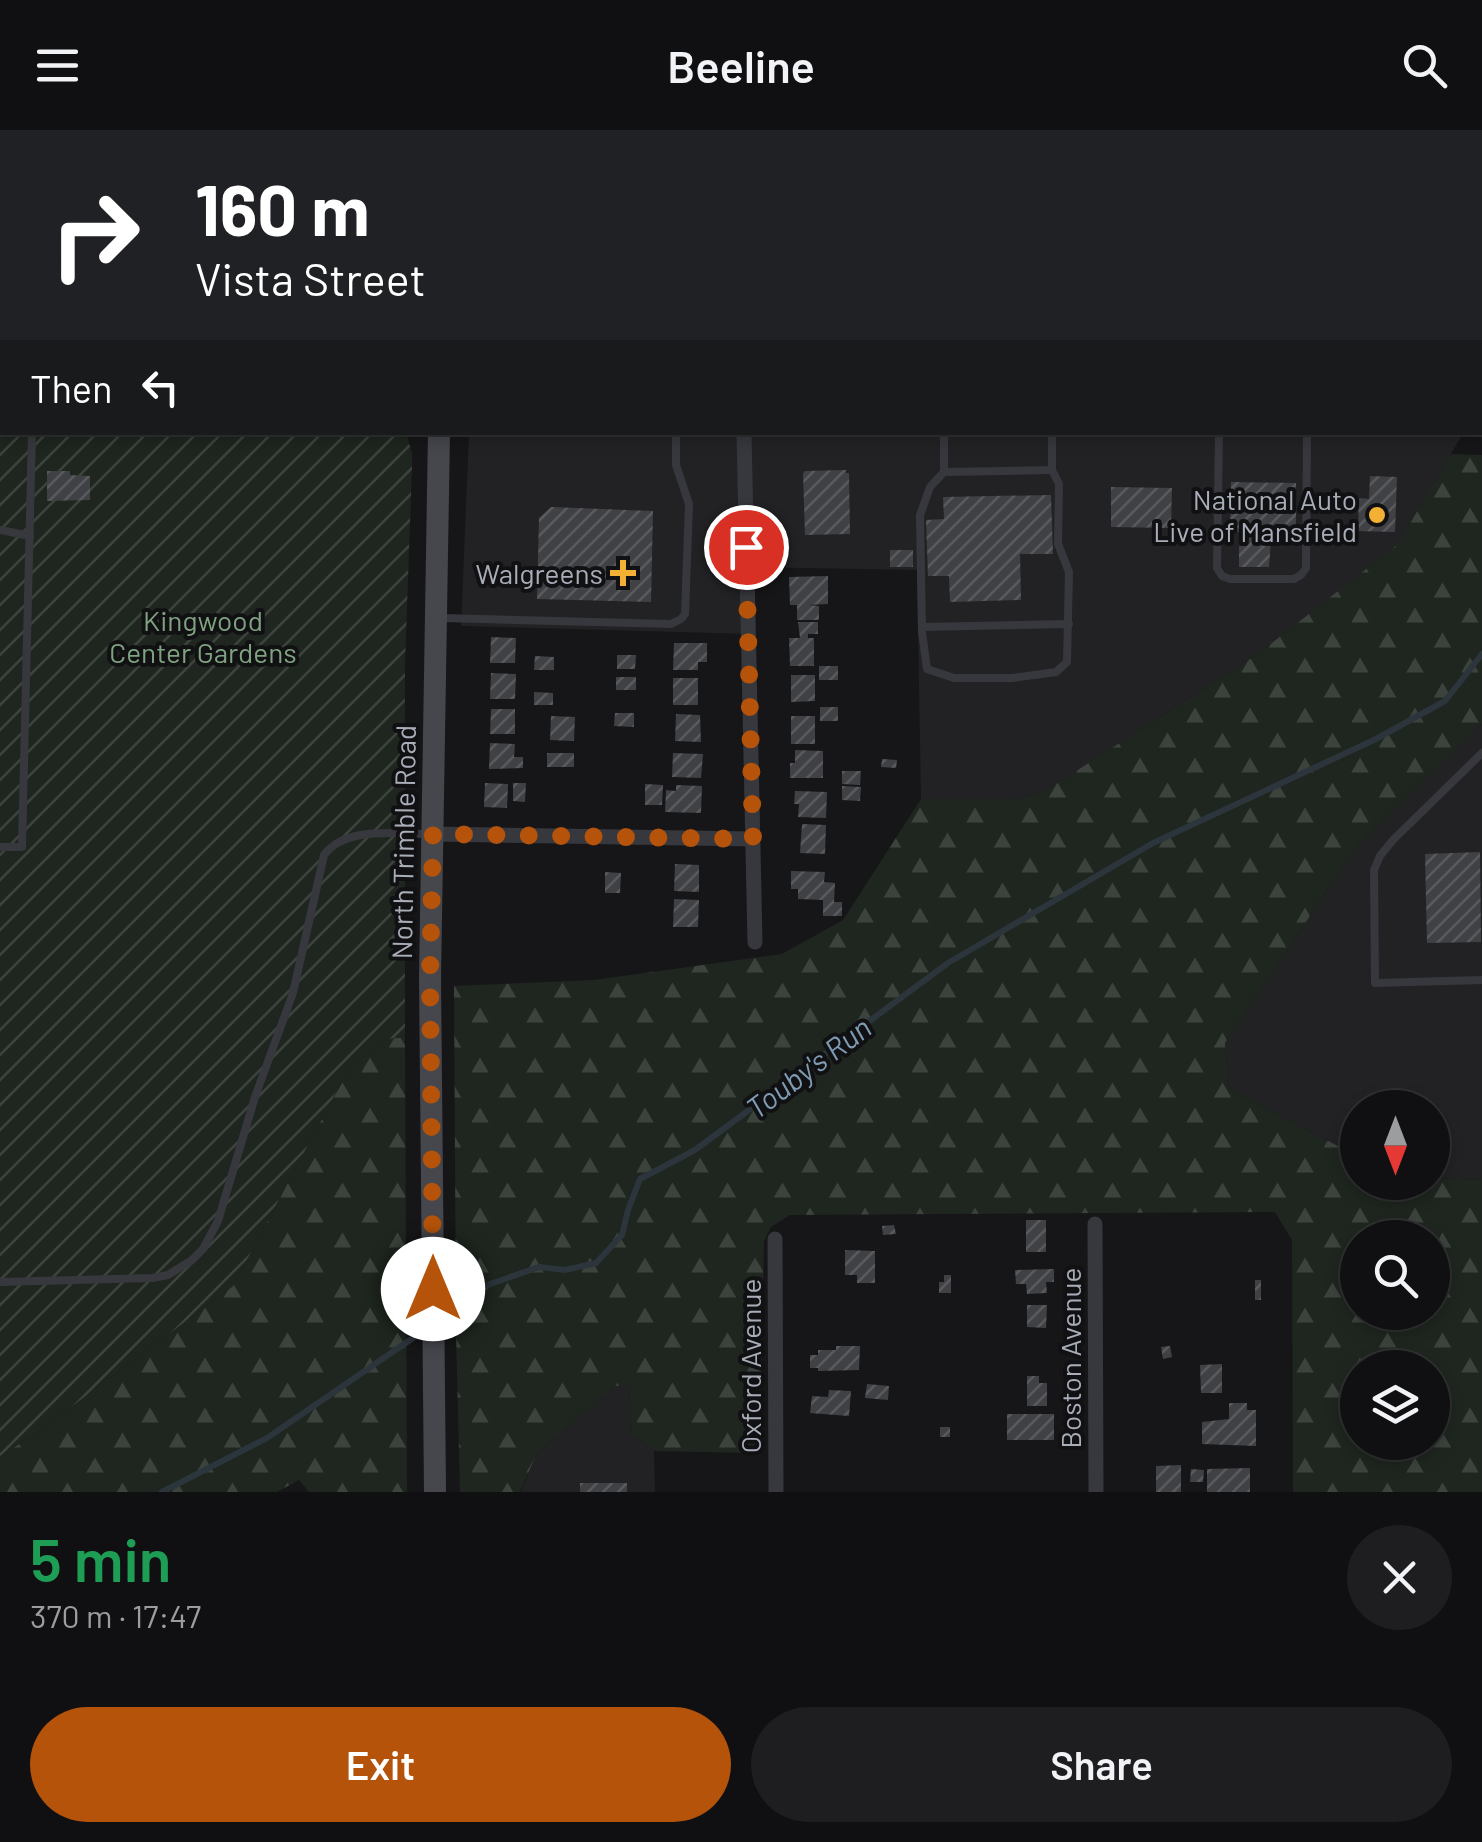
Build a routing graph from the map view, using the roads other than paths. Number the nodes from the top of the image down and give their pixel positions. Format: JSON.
{"nodes":[{"id":1,"x":32,"y":435,"type":"edge"},
{"id":2,"x":439,"y":435,"type":"edge"},
{"id":3,"x":676,"y":435,"type":"edge"},
{"id":4,"x":744,"y":435,"type":"edge"},
{"id":5,"x":944,"y":435,"type":"edge"},
{"id":6,"x":1052,"y":435,"type":"edge"},
{"id":7,"x":1218,"y":435,"type":"edge"},
{"id":8,"x":1307,"y":435,"type":"edge"},
{"id":9,"x":1052,"y":470,"type":"junction"},
{"id":10,"x":944,"y":472,"type":"junction"},
{"id":11,"x":0,"y":530,"type":"edge"},
{"id":12,"x":30,"y":536,"type":"junction"},
{"id":13,"x":437,"y":618,"type":"junction"},
{"id":14,"x":1068,"y":624,"type":"junction"},
{"id":15,"x":922,"y":628,"type":"junction"},
{"id":16,"x":1482,"y":753,"type":"edge"},
{"id":17,"x":433,"y":834,"type":"junction"},
{"id":18,"x":753,"y":839,"type":"junction"},
{"id":19,"x":0,"y":847,"type":"edge"},
{"id":20,"x":755,"y":942,"type":"dead end"},
{"id":21,"x":1482,"y":980,"type":"edge"},
{"id":22,"x":1094,"y":1224,"type":"dead end"},
{"id":23,"x":774,"y":1239,"type":"dead end"},
{"id":24,"x":0,"y":1282,"type":"edge"},
{"id":25,"x":435,"y":1492,"type":"edge"},
{"id":26,"x":776,"y":1492,"type":"edge"},
{"id":27,"x":1096,"y":1492,"type":"edge"}],
"edges":[{"from":1,"to":12,"type":"lane"},
{"from":2,"to":13,"type":"main road","name":"North Trimble Road"},
{"from":3,"to":13,"type":"lane"},
{"from":4,"to":18,"type":"street"},
{"from":5,"to":10,"type":"lane"},
{"from":6,"to":9,"type":"lane"},
{"from":7,"to":8,"type":"lane"},
{"from":9,"to":10,"type":"lane"},
{"from":9,"to":14,"type":"lane"},
{"from":10,"to":15,"type":"lane"},
{"from":11,"to":12,"type":"lane"},
{"from":12,"to":19,"type":"lane"},
{"from":13,"to":17,"type":"main road","name":"North Trimble Road"},
{"from":14,"to":15,"type":"lane"},
{"from":14,"to":15,"type":"lane"},
{"from":16,"to":21,"type":"lane"},
{"from":17,"to":18,"type":"street"},
{"from":17,"to":24,"type":"lane"},
{"from":17,"to":25,"type":"main road","name":"North Trimble Road"},
{"from":18,"to":20,"type":"street"},
{"from":22,"to":27,"type":"street","name":"Boston Avenue"},
{"from":23,"to":26,"type":"street","name":"Oxford Avenue"}]}
